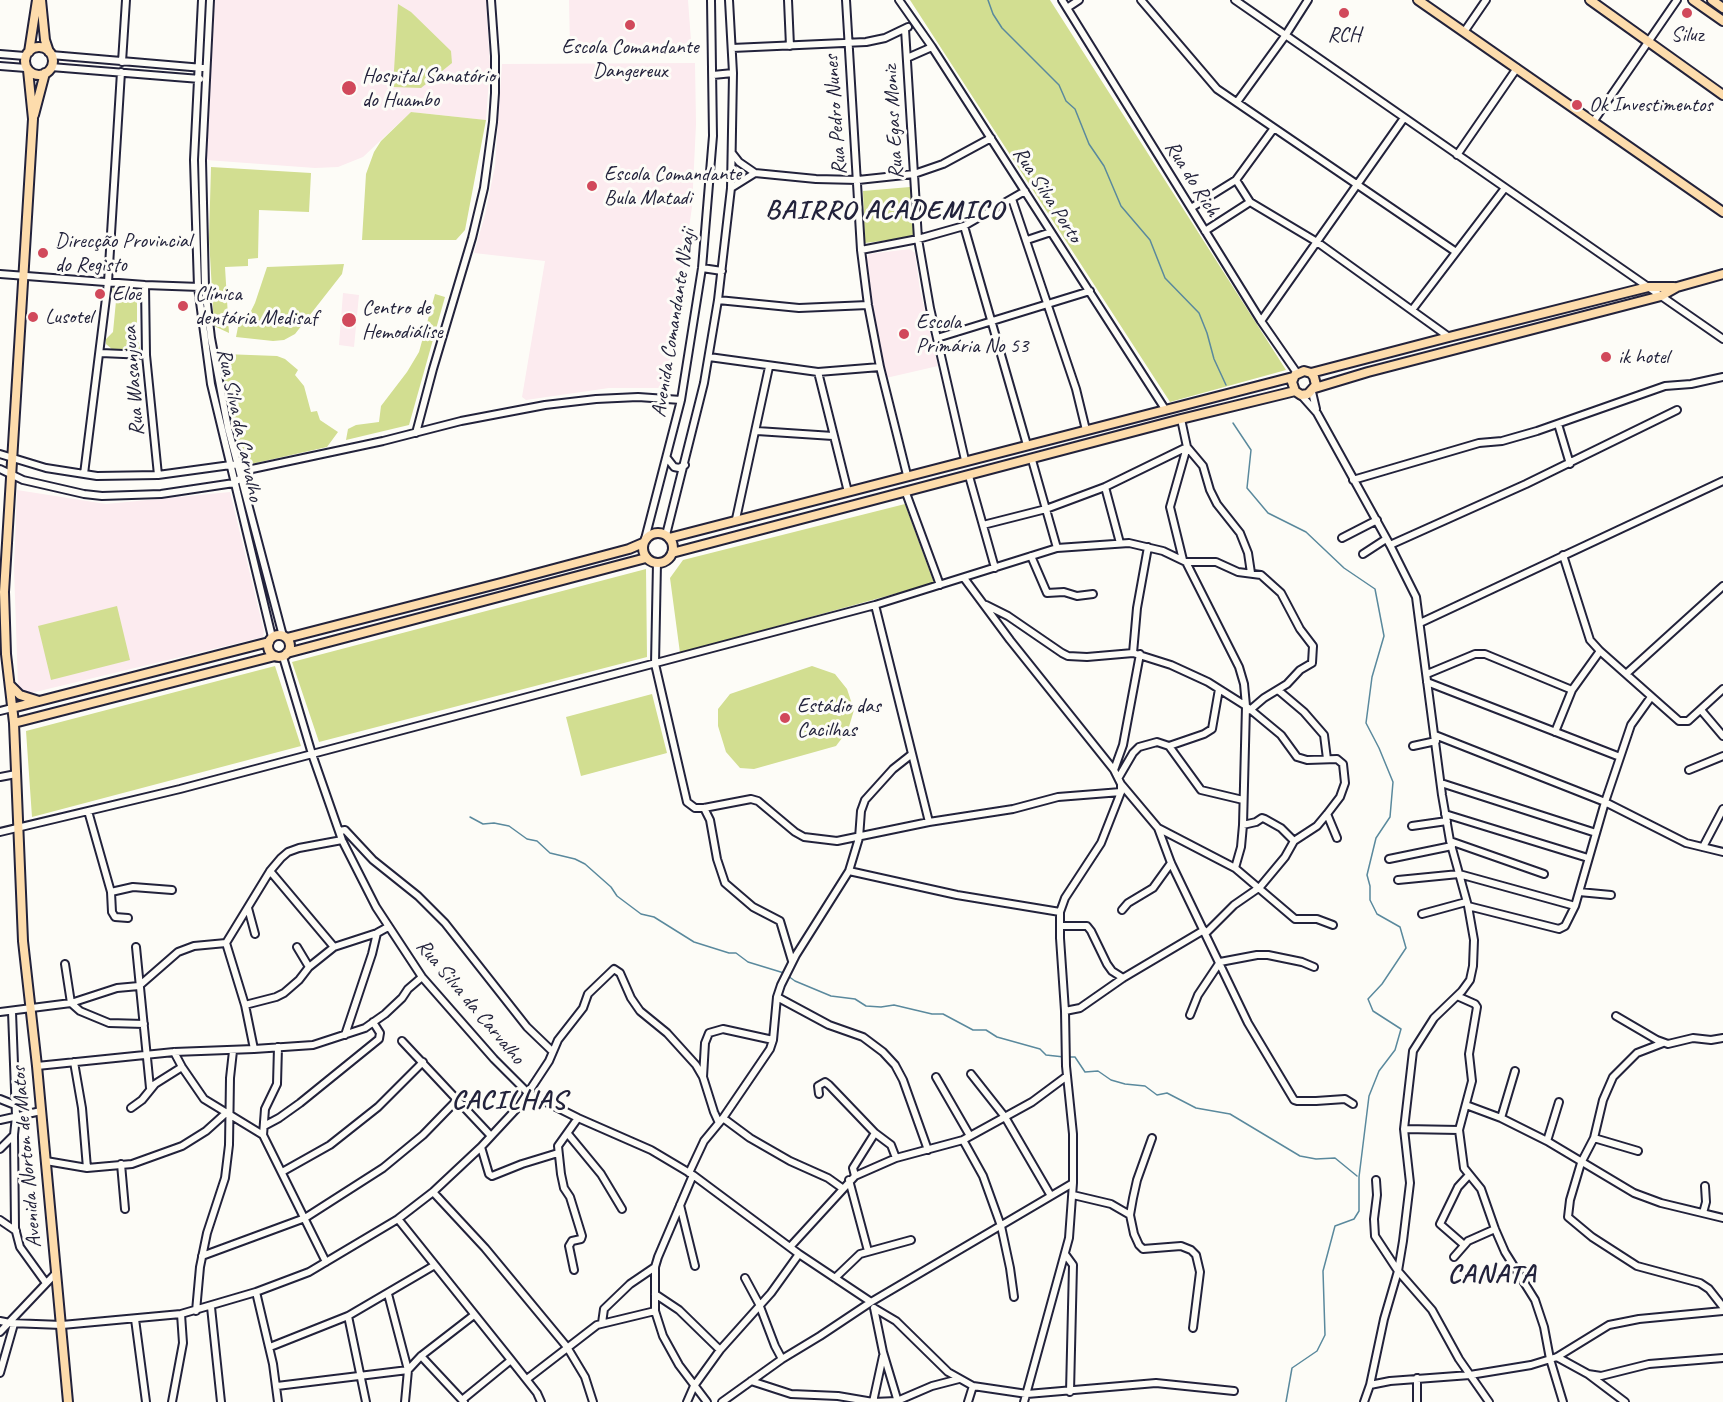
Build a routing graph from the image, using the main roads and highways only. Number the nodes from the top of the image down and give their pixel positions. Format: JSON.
{"nodes":[{"id":1,"x":39,"y":0,"type":"edge"},
{"id":2,"x":1418,"y":0,"type":"edge"},
{"id":3,"x":1590,"y":0,"type":"edge"},
{"id":4,"x":1693,"y":0,"type":"edge"},
{"id":5,"x":1712,"y":0,"type":"edge"},
{"id":6,"x":1723,"y":8,"type":"edge"},
{"id":7,"x":1723,"y":21,"type":"edge"},
{"id":8,"x":50,"y":53,"type":"junction"},
{"id":9,"x":27,"y":54,"type":"junction"},
{"id":10,"x":27,"y":69,"type":"junction"},
{"id":11,"x":48,"y":70,"type":"junction"},
{"id":12,"x":1723,"y":95,"type":"edge"},
{"id":13,"x":33,"y":119,"type":"junction"},
{"id":14,"x":1723,"y":212,"type":"edge"},
{"id":15,"x":1723,"y":274,"type":"edge"},
{"id":16,"x":1677,"y":287,"type":"junction"},
{"id":17,"x":1311,"y":373,"type":"junction"},
{"id":18,"x":1295,"y":375,"type":"junction"},
{"id":19,"x":1313,"y":390,"type":"junction"},
{"id":20,"x":1298,"y":393,"type":"junction"},
{"id":21,"x":4,"y":514,"type":"edge"},
{"id":22,"x":668,"y":536,"type":"junction"},
{"id":23,"x":644,"y":541,"type":"junction"},
{"id":24,"x":672,"y":553,"type":"junction"},
{"id":25,"x":646,"y":558,"type":"junction"},
{"id":26,"x":2,"y":592,"type":"edge"},
{"id":27,"x":285,"y":637,"type":"junction"},
{"id":28,"x":270,"y":640,"type":"junction"},
{"id":29,"x":3,"y":655,"type":"edge"},
{"id":30,"x":282,"y":656,"type":"junction"},
{"id":31,"x":10,"y":684,"type":"junction"},
{"id":32,"x":41,"y":702,"type":"junction"},
{"id":33,"x":12,"y":708,"type":"junction"},
{"id":34,"x":14,"y":723,"type":"junction"},
{"id":35,"x":68,"y":1402,"type":"edge"}],
"edges":[{"from":1,"to":8,"type":"main road"},
{"from":1,"to":9,"type":"main road"},
{"from":2,"to":14,"type":"main road"},
{"from":3,"to":12,"type":"main road"},
{"from":4,"to":7,"type":"main road"},
{"from":5,"to":6,"type":"main road"},
{"from":8,"to":9,"type":"main road"},
{"from":8,"to":11,"type":"main road"},
{"from":9,"to":10,"type":"main road"},
{"from":10,"to":11,"type":"main road"},
{"from":10,"to":13,"type":"main road","name":"Avenida Norton de Matos"},
{"from":11,"to":13,"type":"main road","name":"Avenida Norton de Matos"},
{"from":13,"to":21,"type":"main road","name":"Avenida Norton de Matos"},
{"from":15,"to":16,"type":"main road"},
{"from":16,"to":17,"type":"main road"},
{"from":16,"to":19,"type":"main road"},
{"from":17,"to":18,"type":"main road"},
{"from":17,"to":19,"type":"main road"},
{"from":18,"to":20,"type":"main road"},
{"from":18,"to":22,"type":"main road"},
{"from":19,"to":20,"type":"main road"},
{"from":20,"to":24,"type":"main road"},
{"from":21,"to":26,"type":"main road","name":"Avenida Norton de Matos"},
{"from":22,"to":23,"type":"main road"},
{"from":22,"to":24,"type":"main road"},
{"from":23,"to":25,"type":"main road"},
{"from":23,"to":27,"type":"main road"},
{"from":24,"to":25,"type":"main road"},
{"from":25,"to":30,"type":"main road"},
{"from":26,"to":29,"type":"main road","name":"Avenida Norton de Matos"},
{"from":27,"to":28,"type":"main road"},
{"from":27,"to":30,"type":"main road"},
{"from":28,"to":30,"type":"main road"},
{"from":28,"to":32,"type":"main road"},
{"from":29,"to":31,"type":"main road","name":"Avenida Norton de Matos"},
{"from":30,"to":34,"type":"main road"},
{"from":31,"to":32,"type":"main road"},
{"from":31,"to":33,"type":"main road","name":"Avenida Norton de Matos"},
{"from":32,"to":33,"type":"main road"},
{"from":33,"to":34,"type":"main road","name":"Avenida Norton de Matos"},
{"from":34,"to":35,"type":"main road","name":"Avenida Norton de Matos"}]}
